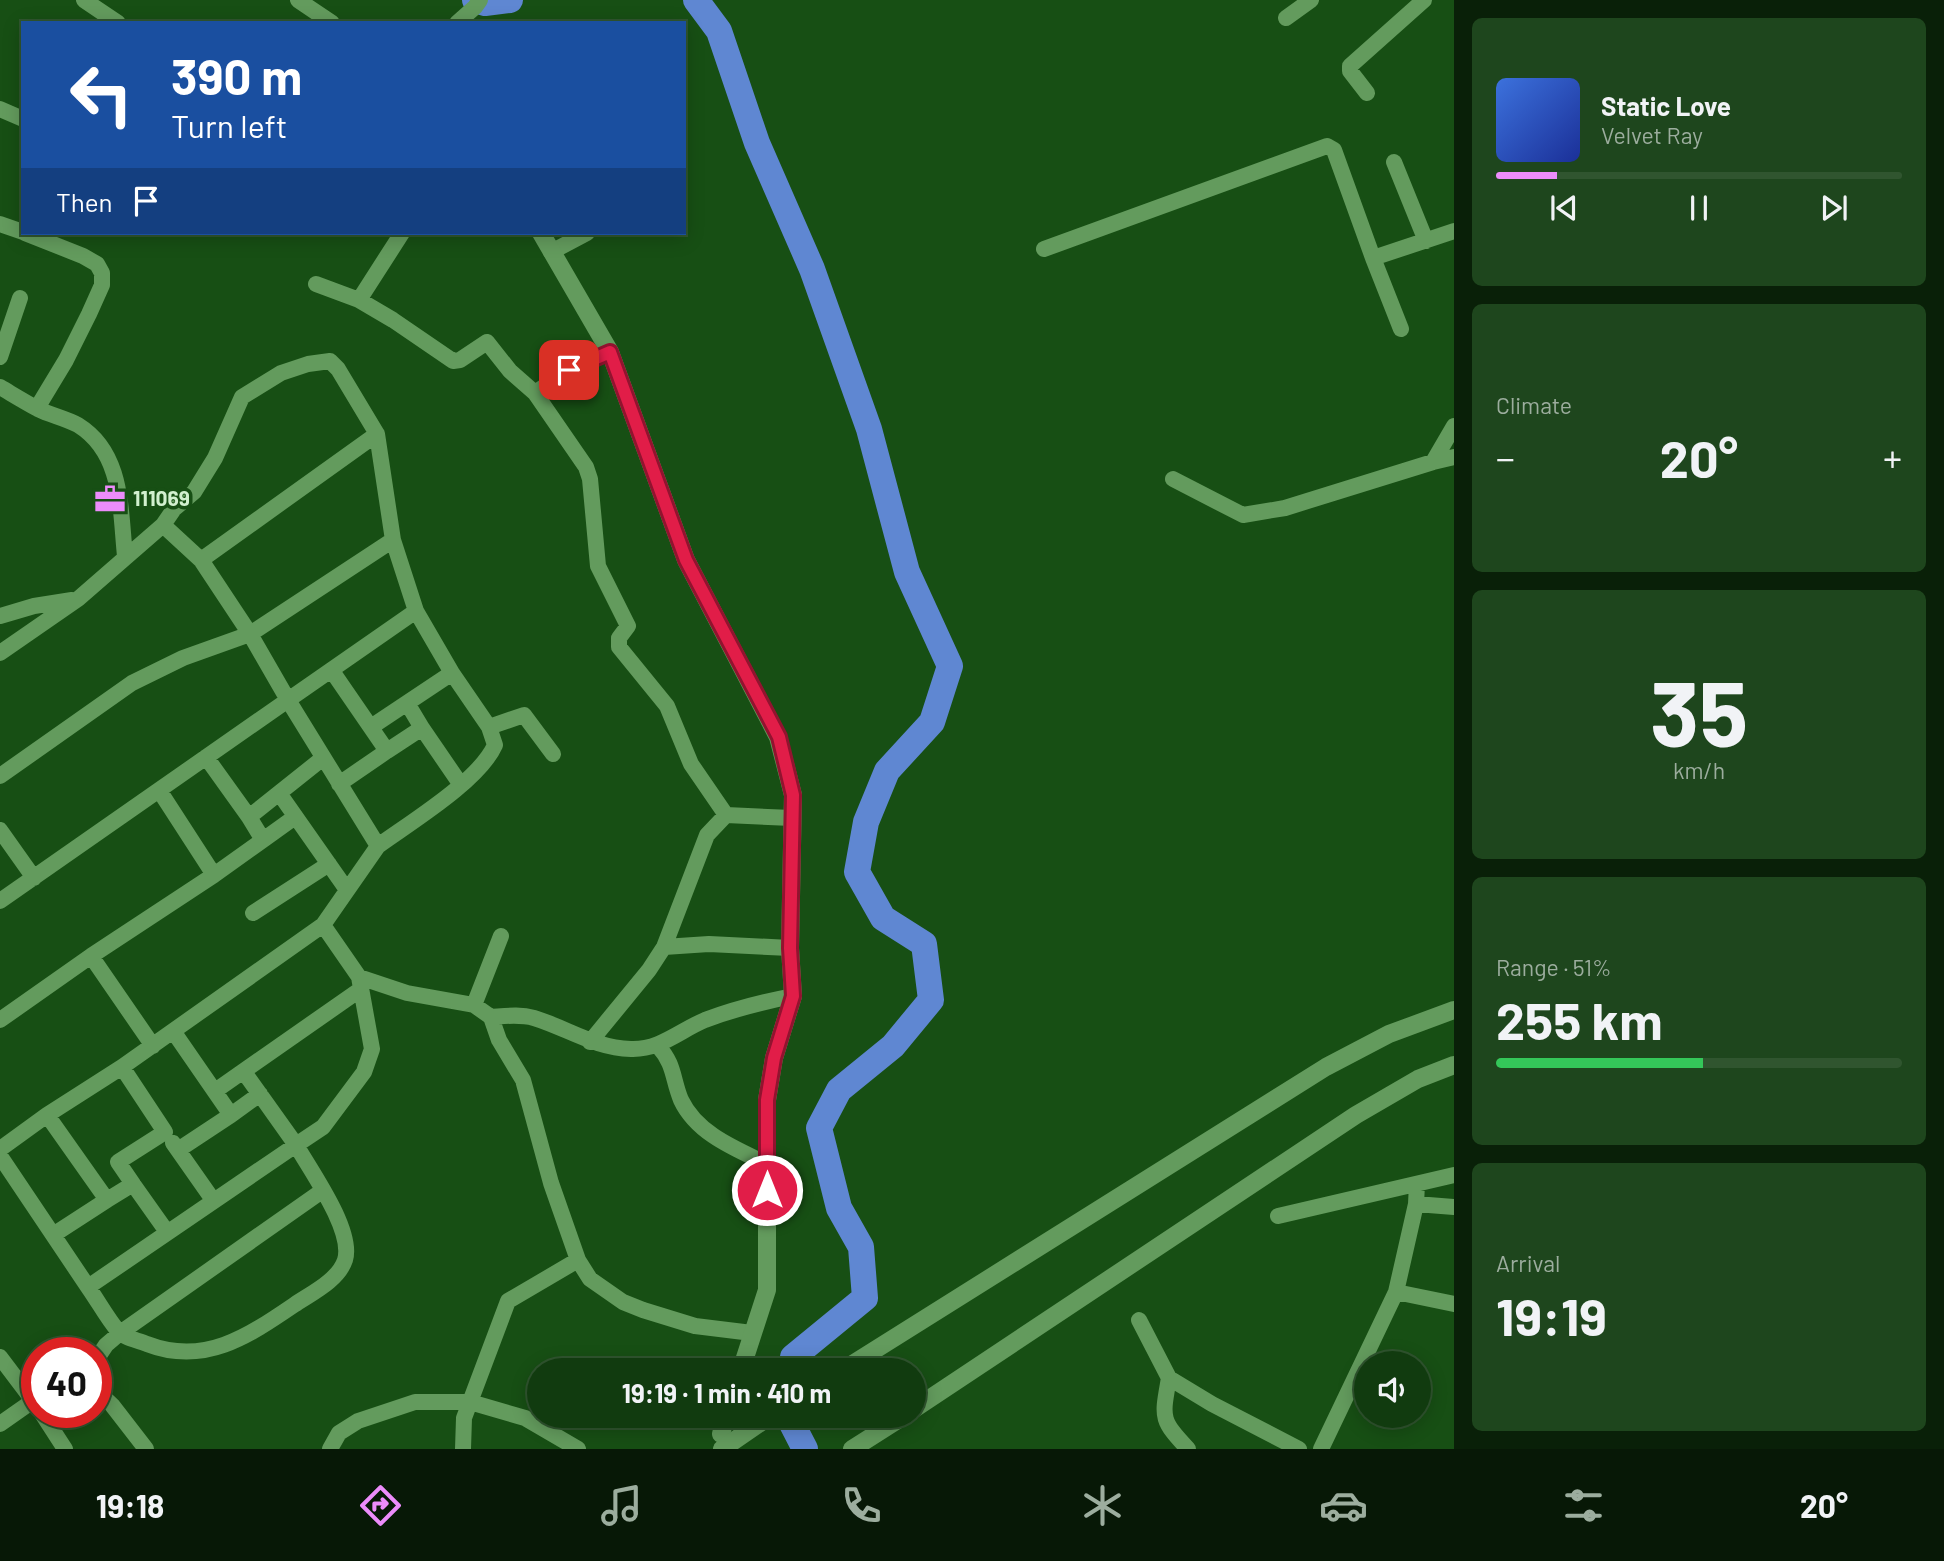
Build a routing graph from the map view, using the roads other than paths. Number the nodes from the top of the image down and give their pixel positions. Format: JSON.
{"nodes":[{"id":1,"x":84,"y":0,"type":"edge"},
{"id":2,"x":298,"y":0,"type":"edge"},
{"id":3,"x":1311,"y":0,"type":"edge"},
{"id":4,"x":1424,"y":0,"type":"edge"},
{"id":5,"x":477,"y":4,"type":"edge"},
{"id":6,"x":1286,"y":18,"type":"dead end"},
{"id":7,"x":115,"y":21,"type":"edge"},
{"id":8,"x":329,"y":21,"type":"edge"},
{"id":9,"x":459,"y":21,"type":"edge"},
{"id":10,"x":1367,"y":93,"type":"dead end"},
{"id":11,"x":0,"y":109,"type":"edge"},
{"id":12,"x":21,"y":118,"type":"edge"},
{"id":13,"x":1394,"y":162,"type":"dead end"},
{"id":14,"x":0,"y":224,"type":"edge"},
{"id":15,"x":21,"y":231,"type":"edge"},
{"id":16,"x":1454,"y":231,"type":"edge"},
{"id":17,"x":31,"y":235,"type":"edge"},
{"id":18,"x":401,"y":235,"type":"edge"},
{"id":19,"x":542,"y":235,"type":"edge"},
{"id":20,"x":583,"y":235,"type":"edge"},
{"id":21,"x":1426,"y":241,"type":"junction"},
{"id":22,"x":1044,"y":249,"type":"dead end"},
{"id":23,"x":551,"y":252,"type":"junction"},
{"id":24,"x":1373,"y":258,"type":"junction"},
{"id":25,"x":316,"y":284,"type":"dead end"},
{"id":26,"x":19,"y":299,"type":"dead end"},
{"id":27,"x":359,"y":300,"type":"junction"},
{"id":28,"x":1401,"y":329,"type":"dead end"},
{"id":29,"x":610,"y":352,"type":"junction"},
{"id":30,"x":0,"y":356,"type":"edge"},
{"id":31,"x":0,"y":387,"type":"edge"},
{"id":32,"x":535,"y":393,"type":"junction"},
{"id":33,"x":37,"y":408,"type":"junction"},
{"id":34,"x":1454,"y":426,"type":"edge"},
{"id":35,"x":377,"y":434,"type":"junction"},
{"id":36,"x":1454,"y":457,"type":"edge"},
{"id":37,"x":1433,"y":462,"type":"junction"},
{"id":38,"x":1173,"y":479,"type":"dead end"},
{"id":39,"x":163,"y":525,"type":"junction"},
{"id":40,"x":393,"y":540,"type":"junction"},
{"id":41,"x":125,"y":556,"type":"junction"},
{"id":42,"x":201,"y":560,"type":"junction"},
{"id":43,"x":78,"y":599,"type":"junction"},
{"id":44,"x":416,"y":611,"type":"junction"},
{"id":45,"x":0,"y":617,"type":"edge"},
{"id":46,"x":250,"y":634,"type":"junction"},
{"id":47,"x":0,"y":653,"type":"edge"},
{"id":48,"x":332,"y":671,"type":"junction"},
{"id":49,"x":452,"y":673,"type":"junction"},
{"id":50,"x":288,"y":700,"type":"junction"},
{"id":51,"x":407,"y":703,"type":"junction"},
{"id":52,"x":371,"y":727,"type":"junction"},
{"id":53,"x":489,"y":727,"type":"junction"},
{"id":54,"x":422,"y":728,"type":"junction"},
{"id":55,"x":387,"y":751,"type":"junction"},
{"id":56,"x":553,"y":754,"type":"dead end"},
{"id":57,"x":206,"y":757,"type":"junction"},
{"id":58,"x":323,"y":758,"type":"junction"},
{"id":59,"x":0,"y":776,"type":"edge"},
{"id":60,"x":339,"y":783,"type":"junction"},
{"id":61,"x":461,"y":785,"type":"junction"},
{"id":62,"x":159,"y":790,"type":"junction"},
{"id":63,"x":279,"y":793,"type":"junction"},
{"id":64,"x":726,"y":816,"type":"junction"},
{"id":65,"x":249,"y":817,"type":"junction"},
{"id":66,"x":295,"y":817,"type":"junction"},
{"id":67,"x":792,"y":818,"type":"junction"},
{"id":68,"x":0,"y":830,"type":"edge"},
{"id":69,"x":263,"y":840,"type":"junction"},
{"id":70,"x":378,"y":846,"type":"junction"},
{"id":71,"x":329,"y":864,"type":"junction"},
{"id":72,"x":214,"y":875,"type":"junction"},
{"id":73,"x":34,"y":878,"type":"junction"},
{"id":74,"x":347,"y":890,"type":"junction"},
{"id":75,"x":0,"y":901,"type":"edge"},
{"id":76,"x":253,"y":913,"type":"dead end"},
{"id":77,"x":323,"y":925,"type":"junction"},
{"id":78,"x":501,"y":936,"type":"dead end"},
{"id":79,"x":664,"y":947,"type":"junction"},
{"id":80,"x":790,"y":948,"type":"junction"},
{"id":81,"x":91,"y":956,"type":"junction"},
{"id":82,"x":360,"y":983,"type":"junction"},
{"id":83,"x":793,"y":996,"type":"junction"},
{"id":84,"x":474,"y":1005,"type":"junction"},
{"id":85,"x":1454,"y":1010,"type":"edge"},
{"id":86,"x":491,"y":1017,"type":"junction"},
{"id":87,"x":0,"y":1020,"type":"edge"},
{"id":88,"x":173,"y":1031,"type":"junction"},
{"id":89,"x":590,"y":1042,"type":"junction"},
{"id":90,"x":153,"y":1046,"type":"junction"},
{"id":91,"x":658,"y":1046,"type":"junction"},
{"id":92,"x":1454,"y":1065,"type":"edge"},
{"id":93,"x":122,"y":1067,"type":"junction"},
{"id":94,"x":244,"y":1072,"type":"junction"},
{"id":95,"x":215,"y":1091,"type":"junction"},
{"id":96,"x":260,"y":1094,"type":"junction"},
{"id":97,"x":47,"y":1115,"type":"junction"},
{"id":98,"x":232,"y":1115,"type":"junction"},
{"id":99,"x":165,"y":1132,"type":"junction"},
{"id":100,"x":296,"y":1145,"type":"junction"},
{"id":101,"x":0,"y":1149,"type":"edge"},
{"id":102,"x":178,"y":1150,"type":"junction"},
{"id":103,"x":0,"y":1156,"type":"edge"},
{"id":104,"x":118,"y":1162,"type":"junction"},
{"id":105,"x":767,"y":1164,"type":"junction"},
{"id":106,"x":1454,"y":1175,"type":"edge"},
{"id":107,"x":93,"y":1179,"type":"junction"},
{"id":108,"x":133,"y":1184,"type":"junction"},
{"id":109,"x":1417,"y":1184,"type":"junction"},
{"id":110,"x":322,"y":1191,"type":"junction"},
{"id":111,"x":107,"y":1200,"type":"junction"},
{"id":112,"x":213,"y":1200,"type":"junction"},
{"id":113,"x":1416,"y":1204,"type":"junction"},
{"id":114,"x":1454,"y":1207,"type":"edge"},
{"id":115,"x":1278,"y":1216,"type":"dead end"},
{"id":116,"x":167,"y":1232,"type":"junction"},
{"id":117,"x":54,"y":1235,"type":"junction"},
{"id":118,"x":578,"y":1260,"type":"junction"},
{"id":119,"x":88,"y":1287,"type":"junction"},
{"id":120,"x":1396,"y":1292,"type":"junction"},
{"id":121,"x":1454,"y":1304,"type":"edge"},
{"id":122,"x":1139,"y":1320,"type":"dead end"},
{"id":123,"x":120,"y":1333,"type":"junction"},
{"id":124,"x":752,"y":1333,"type":"junction"},
{"id":125,"x":112,"y":1340,"type":"edge"},
{"id":126,"x":0,"y":1357,"type":"edge"},
{"id":127,"x":745,"y":1358,"type":"edge"},
{"id":128,"x":862,"y":1358,"type":"edge"},
{"id":129,"x":1168,"y":1378,"type":"junction"},
{"id":130,"x":21,"y":1384,"type":"edge"},
{"id":131,"x":926,"y":1401,"type":"edge"},
{"id":132,"x":470,"y":1402,"type":"junction"},
{"id":133,"x":112,"y":1405,"type":"edge"},
{"id":134,"x":21,"y":1413,"type":"edge"},
{"id":135,"x":0,"y":1424,"type":"edge"},
{"id":136,"x":52,"y":1428,"type":"edge"},
{"id":137,"x":747,"y":1428,"type":"edge"},
{"id":138,"x":885,"y":1428,"type":"edge"},
{"id":139,"x":721,"y":1442,"type":"edge"},
{"id":140,"x":65,"y":1449,"type":"edge"},
{"id":141,"x":146,"y":1449,"type":"edge"},
{"id":142,"x":330,"y":1449,"type":"edge"},
{"id":143,"x":463,"y":1449,"type":"edge"},
{"id":144,"x":578,"y":1449,"type":"edge"},
{"id":145,"x":852,"y":1449,"type":"edge"},
{"id":146,"x":1188,"y":1449,"type":"edge"},
{"id":147,"x":1299,"y":1449,"type":"edge"},
{"id":148,"x":1321,"y":1449,"type":"edge"}],
"edges":[{"from":1,"to":7,"type":"street"},
{"from":2,"to":8,"type":"street"},
{"from":3,"to":6,"type":"street"},
{"from":4,"to":10,"type":"street"},
{"from":5,"to":9,"type":"street"},
{"from":11,"to":12,"type":"street"},
{"from":13,"to":21,"type":"street"},
{"from":14,"to":15,"type":"street"},
{"from":16,"to":21,"type":"street"},
{"from":17,"to":33,"type":"street"},
{"from":18,"to":27,"type":"street"},
{"from":19,"to":23,"type":"main road"},
{"from":20,"to":23,"type":"street"},
{"from":21,"to":24,"type":"street"},
{"from":22,"to":24,"type":"street"},
{"from":23,"to":29,"type":"main road"},
{"from":24,"to":28,"type":"street"},
{"from":25,"to":27,"type":"street"},
{"from":26,"to":30,"type":"street"},
{"from":27,"to":32,"type":"street"},
{"from":29,"to":32,"type":"street"},
{"from":29,"to":67,"type":"main road"},
{"from":31,"to":33,"type":"street"},
{"from":32,"to":64,"type":"street"},
{"from":33,"to":41,"type":"street"},
{"from":34,"to":37,"type":"street"},
{"from":35,"to":39,"type":"street"},
{"from":35,"to":40,"type":"street"},
{"from":35,"to":42,"type":"street"},
{"from":36,"to":37,"type":"street"},
{"from":37,"to":38,"type":"street"},
{"from":39,"to":41,"type":"street"},
{"from":39,"to":42,"type":"street"},
{"from":40,"to":44,"type":"street"},
{"from":40,"to":46,"type":"street"},
{"from":41,"to":43,"type":"street"},
{"from":42,"to":46,"type":"street"},
{"from":43,"to":45,"type":"street"},
{"from":43,"to":47,"type":"street"},
{"from":44,"to":48,"type":"street"},
{"from":44,"to":49,"type":"street"},
{"from":46,"to":50,"type":"street"},
{"from":46,"to":59,"type":"street"},
{"from":48,"to":50,"type":"street"},
{"from":48,"to":52,"type":"street"},
{"from":49,"to":51,"type":"street"},
{"from":49,"to":53,"type":"street"},
{"from":50,"to":57,"type":"street"},
{"from":50,"to":58,"type":"street"},
{"from":51,"to":52,"type":"street"},
{"from":51,"to":54,"type":"street"},
{"from":52,"to":55,"type":"street"},
{"from":53,"to":56,"type":"street"},
{"from":53,"to":61,"type":"street"},
{"from":54,"to":55,"type":"street"},
{"from":54,"to":61,"type":"street"},
{"from":55,"to":60,"type":"street"},
{"from":57,"to":62,"type":"street"},
{"from":57,"to":65,"type":"street"},
{"from":58,"to":60,"type":"street"},
{"from":58,"to":63,"type":"street"},
{"from":60,"to":70,"type":"street"},
{"from":61,"to":70,"type":"street"},
{"from":62,"to":72,"type":"street"},
{"from":62,"to":73,"type":"street"},
{"from":63,"to":65,"type":"street"},
{"from":63,"to":66,"type":"street"},
{"from":64,"to":67,"type":"street"},
{"from":64,"to":79,"type":"street"},
{"from":65,"to":69,"type":"street"},
{"from":66,"to":69,"type":"street"},
{"from":66,"to":71,"type":"street"},
{"from":67,"to":80,"type":"main road"},
{"from":68,"to":73,"type":"street"},
{"from":69,"to":72,"type":"street"},
{"from":70,"to":74,"type":"street"},
{"from":71,"to":74,"type":"street"},
{"from":71,"to":76,"type":"street"},
{"from":72,"to":81,"type":"street"},
{"from":73,"to":75,"type":"street"},
{"from":74,"to":77,"type":"street"},
{"from":77,"to":82,"type":"street"},
{"from":77,"to":88,"type":"street"},
{"from":78,"to":84,"type":"street"},
{"from":79,"to":80,"type":"street"},
{"from":79,"to":89,"type":"street"},
{"from":80,"to":83,"type":"main road"},
{"from":81,"to":87,"type":"street"},
{"from":81,"to":90,"type":"street"},
{"from":82,"to":84,"type":"street"},
{"from":82,"to":94,"type":"street"},
{"from":82,"to":100,"type":"street"},
{"from":83,"to":91,"type":"street"},
{"from":83,"to":105,"type":"main road"},
{"from":84,"to":86,"type":"street"},
{"from":85,"to":128,"type":"main road"},
{"from":86,"to":89,"type":"street"},
{"from":86,"to":118,"type":"street"},
{"from":88,"to":90,"type":"street"},
{"from":88,"to":95,"type":"street"},
{"from":89,"to":91,"type":"street"},
{"from":90,"to":93,"type":"street"},
{"from":91,"to":105,"type":"street"},
{"from":92,"to":131,"type":"main road"},
{"from":93,"to":97,"type":"street"},
{"from":93,"to":99,"type":"street"},
{"from":94,"to":95,"type":"street"},
{"from":94,"to":96,"type":"street"},
{"from":95,"to":98,"type":"street"},
{"from":96,"to":98,"type":"street"},
{"from":96,"to":100,"type":"street"},
{"from":97,"to":101,"type":"street"},
{"from":97,"to":107,"type":"street"},
{"from":98,"to":102,"type":"street"},
{"from":99,"to":102,"type":"street"},
{"from":99,"to":104,"type":"street"},
{"from":100,"to":110,"type":"street"},
{"from":100,"to":112,"type":"street"},
{"from":102,"to":112,"type":"street"},
{"from":103,"to":117,"type":"street"},
{"from":104,"to":107,"type":"street"},
{"from":104,"to":108,"type":"street"},
{"from":105,"to":124,"type":"main road"},
{"from":106,"to":109,"type":"street"},
{"from":107,"to":111,"type":"street"},
{"from":108,"to":111,"type":"street"},
{"from":108,"to":116,"type":"street"},
{"from":109,"to":113,"type":"street"},
{"from":109,"to":115,"type":"street"},
{"from":110,"to":123,"type":"street"},
{"from":110,"to":123,"type":"street"},
{"from":111,"to":117,"type":"street"},
{"from":112,"to":116,"type":"street"},
{"from":113,"to":114,"type":"street"},
{"from":113,"to":120,"type":"street"},
{"from":116,"to":119,"type":"street"},
{"from":117,"to":119,"type":"street"},
{"from":118,"to":124,"type":"street"},
{"from":118,"to":132,"type":"street"},
{"from":119,"to":123,"type":"street"},
{"from":120,"to":121,"type":"street"},
{"from":120,"to":148,"type":"street"},
{"from":122,"to":129,"type":"street"},
{"from":123,"to":125,"type":"street"},
{"from":124,"to":127,"type":"main road"},
{"from":126,"to":130,"type":"street"},
{"from":129,"to":146,"type":"street"},
{"from":129,"to":147,"type":"street"},
{"from":132,"to":142,"type":"street"},
{"from":132,"to":143,"type":"street"},
{"from":132,"to":144,"type":"street"},
{"from":133,"to":141,"type":"street"},
{"from":134,"to":135,"type":"street"},
{"from":136,"to":140,"type":"street"},
{"from":137,"to":139,"type":"main road"},
{"from":138,"to":145,"type":"main road"}]}
